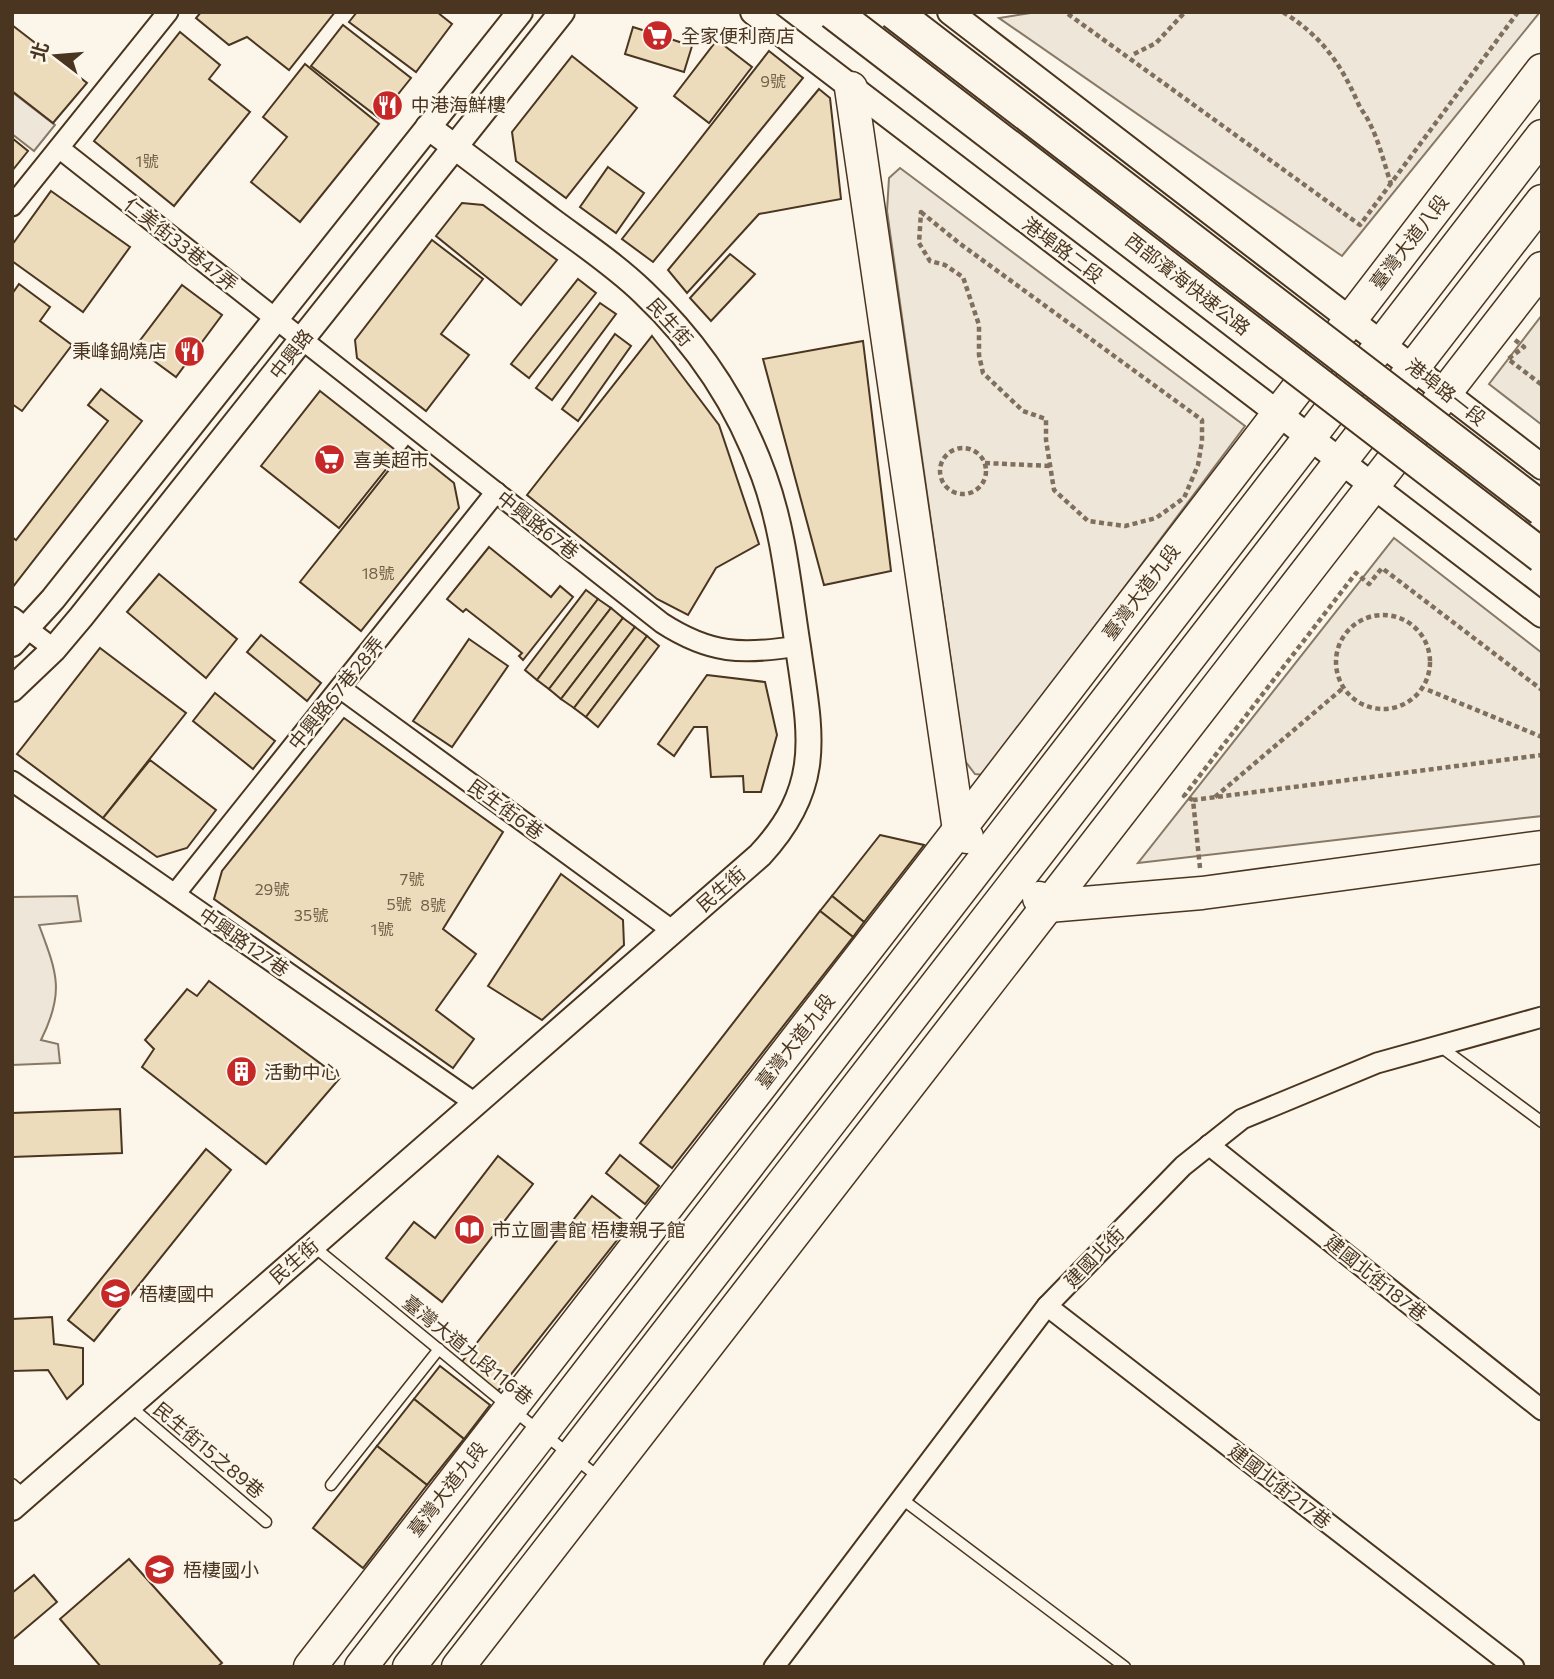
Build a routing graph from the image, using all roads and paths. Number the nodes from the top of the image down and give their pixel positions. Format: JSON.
{"nodes":[{"id":1,"x":168,"y":12,"type":"edge"},
{"id":2,"x":562,"y":12,"type":"edge"},
{"id":3,"x":753,"y":12,"type":"edge"},
{"id":4,"x":833,"y":12,"type":"edge"},
{"id":5,"x":894,"y":12,"type":"edge"},
{"id":6,"x":950,"y":12,"type":"edge"},
{"id":7,"x":1077,"y":12,"type":"edge"},
{"id":8,"x":1185,"y":12,"type":"edge"},
{"id":9,"x":1283,"y":12,"type":"edge"},
{"id":10,"x":1518,"y":12,"type":"edge"},
{"id":11,"x":518,"y":13,"type":"edge"},
{"id":12,"x":545,"y":34,"type":"junction"},
{"id":13,"x":1133,"y":54,"type":"dead end"},
{"id":14,"x":1542,"y":70,"type":"edge"},
{"id":15,"x":851,"y":88,"type":"junction"},
{"id":16,"x":428,"y":127,"type":"junction"},
{"id":17,"x":1542,"y":136,"type":"edge"},
{"id":18,"x":455,"y":147,"type":"junction"},
{"id":19,"x":59,"y":148,"type":"junction"},
{"id":20,"x":1391,"y":184,"type":"junction"},
{"id":21,"x":1542,"y":201,"type":"edge"},
{"id":22,"x":12,"y":206,"type":"edge"},
{"id":23,"x":1542,"y":268,"type":"edge"},
{"id":24,"x":277,"y":318,"type":"junction"},
{"id":25,"x":1350,"y":318,"type":"junction"},
{"id":26,"x":303,"y":339,"type":"junction"},
{"id":27,"x":1382,"y":343,"type":"junction"},
{"id":28,"x":1508,"y":359,"type":"dead end"},
{"id":29,"x":1414,"y":367,"type":"junction"},
{"id":30,"x":1542,"y":384,"type":"edge"},
{"id":31,"x":1446,"y":392,"type":"junction"},
{"id":32,"x":1277,"y":413,"type":"junction"},
{"id":33,"x":1309,"y":438,"type":"junction"},
{"id":34,"x":1341,"y":462,"type":"junction"},
{"id":35,"x":985,"y":463,"type":"junction"},
{"id":36,"x":1051,"y":466,"type":"junction"},
{"id":37,"x":1542,"y":467,"type":"edge"},
{"id":38,"x":1374,"y":487,"type":"junction"},
{"id":39,"x":496,"y":492,"type":"junction"},
{"id":40,"x":1542,"y":509,"type":"edge"},
{"id":41,"x":1542,"y":556,"type":"edge"},
{"id":42,"x":1542,"y":615,"type":"edge"},
{"id":43,"x":17,"y":630,"type":"edge"},
{"id":44,"x":797,"y":646,"type":"junction"},
{"id":45,"x":54,"y":649,"type":"junction"},
{"id":46,"x":340,"y":688,"type":"junction"},
{"id":47,"x":12,"y":689,"type":"edge"},
{"id":48,"x":1342,"y":689,"type":"junction"},
{"id":49,"x":1428,"y":690,"type":"dead end"},
{"id":50,"x":1542,"y":690,"type":"edge"},
{"id":51,"x":1542,"y":737,"type":"edge"},
{"id":52,"x":1542,"y":755,"type":"edge"},
{"id":53,"x":12,"y":780,"type":"edge"},
{"id":54,"x":1214,"y":797,"type":"junction"},
{"id":55,"x":1193,"y":800,"type":"junction"},
{"id":56,"x":959,"y":830,"type":"junction"},
{"id":57,"x":1542,"y":847,"type":"edge"},
{"id":58,"x":988,"y":856,"type":"junction"},
{"id":59,"x":1018,"y":881,"type":"junction"},
{"id":60,"x":1202,"y":893,"type":"junction"},
{"id":61,"x":175,"y":894,"type":"junction"},
{"id":62,"x":1048,"y":906,"type":"junction"},
{"id":63,"x":673,"y":931,"type":"junction"},
{"id":64,"x":1542,"y":1017,"type":"edge"},
{"id":65,"x":1438,"y":1044,"type":"junction"},
{"id":66,"x":475,"y":1103,"type":"junction"},
{"id":67,"x":1542,"y":1122,"type":"edge"},
{"id":68,"x":1209,"y":1145,"type":"junction"},
{"id":69,"x":312,"y":1245,"type":"junction"},
{"id":70,"x":1047,"y":1306,"type":"junction"},
{"id":71,"x":439,"y":1349,"type":"junction"},
{"id":72,"x":129,"y":1406,"type":"junction"},
{"id":73,"x":510,"y":1408,"type":"junction"},
{"id":74,"x":1542,"y":1410,"type":"edge"},
{"id":75,"x":542,"y":1433,"type":"junction"},
{"id":76,"x":572,"y":1457,"type":"junction"},
{"id":77,"x":603,"y":1480,"type":"junction"},
{"id":78,"x":331,"y":1485,"type":"dead end"},
{"id":79,"x":17,"y":1496,"type":"edge"},
{"id":80,"x":902,"y":1499,"type":"junction"},
{"id":81,"x":266,"y":1522,"type":"dead end"},
{"id":82,"x":310,"y":1667,"type":"edge"},
{"id":83,"x":361,"y":1667,"type":"edge"},
{"id":84,"x":409,"y":1667,"type":"edge"},
{"id":85,"x":458,"y":1667,"type":"edge"},
{"id":86,"x":774,"y":1667,"type":"edge"},
{"id":87,"x":1125,"y":1667,"type":"edge"},
{"id":88,"x":1514,"y":1667,"type":"edge"}],
"edges":[{"from":1,"to":19,"type":"street"},
{"from":2,"to":12,"type":"street","name":"中興路"},
{"from":3,"to":15,"type":"street","name":"港埠路二段"},
{"from":4,"to":41,"type":"highway","name":"西部濱海快速公路","bridge":true},
{"from":5,"to":40,"type":"highway","name":"西部濱海快速公路","bridge":true},
{"from":6,"to":25,"type":"street"},
{"from":7,"to":20,"type":"path"},
{"from":8,"to":13,"type":"path"},
{"from":9,"to":20,"type":"path"},
{"from":10,"to":20,"type":"path"},
{"from":11,"to":12,"type":"street"},
{"from":11,"to":16,"type":"street","name":"中興路"},
{"from":12,"to":18,"type":"street","name":"中興路"},
{"from":14,"to":25,"type":"main road","name":"臺灣大道八段"},
{"from":15,"to":32,"type":"street","name":"港埠路二段"},
{"from":15,"to":56,"type":"main road"},
{"from":16,"to":18,"type":"street","name":"民生街"},
{"from":16,"to":24,"type":"street","name":"中興路"},
{"from":17,"to":27,"type":"main road","name":"臺灣大道八段"},
{"from":18,"to":26,"type":"street","name":"中興路"},
{"from":18,"to":44,"type":"street","name":"民生街"},
{"from":19,"to":22,"type":"street"},
{"from":19,"to":24,"type":"street","name":"仁美街33巷47弄"},
{"from":21,"to":29,"type":"main road"},
{"from":23,"to":31,"type":"main road"},
{"from":24,"to":26,"type":"street","name":"仁美街33巷47弄"},
{"from":24,"to":43,"type":"street","name":"中興路"},
{"from":25,"to":27,"type":"street","name":"港埠路一段"},
{"from":25,"to":32,"type":"main road","name":"臺灣大道八段"},
{"from":26,"to":39,"type":"street","name":"中興路67巷"},
{"from":26,"to":45,"type":"street","name":"中興路"},
{"from":27,"to":29,"type":"street","name":"港埠路一段"},
{"from":27,"to":33,"type":"main road","name":"臺灣大道八段"},
{"from":28,"to":30,"type":"path"},
{"from":29,"to":31,"type":"street","name":"港埠路一段"},
{"from":29,"to":34,"type":"main road"},
{"from":31,"to":37,"type":"street","name":"港埠路一段"},
{"from":31,"to":38,"type":"main road"},
{"from":32,"to":33,"type":"street","name":"港埠路二段"},
{"from":32,"to":56,"type":"main road","name":"臺灣大道九段"},
{"from":33,"to":34,"type":"street","name":"港埠路二段"},
{"from":33,"to":58,"type":"main road","name":"臺灣大道九段"},
{"from":34,"to":38,"type":"street","name":"港埠路二段"},
{"from":34,"to":59,"type":"main road"},
{"from":35,"to":35,"type":"path"},
{"from":35,"to":36,"type":"path"},
{"from":36,"to":36,"type":"path"},
{"from":38,"to":42,"type":"street"},
{"from":38,"to":62,"type":"main road"},
{"from":39,"to":44,"type":"street","name":"中興路67巷"},
{"from":39,"to":46,"type":"street","name":"中興路67巷28弄"},
{"from":43,"to":45,"type":"street"},
{"from":44,"to":63,"type":"street","name":"民生街"},
{"from":45,"to":47,"type":"street","name":"中興路"},
{"from":46,"to":61,"type":"street","name":"中興路67巷28弄"},
{"from":46,"to":63,"type":"street","name":"民生街6巷"},
{"from":48,"to":48,"type":"path"},
{"from":48,"to":54,"type":"path"},
{"from":49,"to":51,"type":"path"},
{"from":50,"to":55,"type":"path"},
{"from":52,"to":54,"type":"path"},
{"from":53,"to":61,"type":"street","name":"中興路127巷"},
{"from":54,"to":55,"type":"path"},
{"from":55,"to":60,"type":"path"},
{"from":56,"to":58,"type":"main road"},
{"from":56,"to":73,"type":"main road","name":"臺灣大道九段"},
{"from":57,"to":60,"type":"main road"},
{"from":58,"to":59,"type":"main road"},
{"from":58,"to":75,"type":"main road","name":"臺灣大道九段"},
{"from":59,"to":62,"type":"main road"},
{"from":59,"to":76,"type":"main road"},
{"from":60,"to":62,"type":"main road"},
{"from":61,"to":66,"type":"street","name":"中興路127巷"},
{"from":62,"to":77,"type":"main road"},
{"from":63,"to":66,"type":"street","name":"民生街"},
{"from":64,"to":65,"type":"street","name":"建國北街"},
{"from":65,"to":67,"type":"lane"},
{"from":65,"to":68,"type":"street","name":"建國北街"},
{"from":66,"to":69,"type":"street","name":"民生街"},
{"from":68,"to":70,"type":"street","name":"建國北街"},
{"from":68,"to":74,"type":"street","name":"建國北街187巷"},
{"from":69,"to":71,"type":"lane","name":"臺灣大道九段116巷"},
{"from":69,"to":72,"type":"street","name":"民生街"},
{"from":70,"to":80,"type":"street","name":"建國北街"},
{"from":70,"to":88,"type":"street","name":"建國北街217巷"},
{"from":71,"to":73,"type":"lane","name":"臺灣大道九段116巷"},
{"from":71,"to":78,"type":"lane"},
{"from":72,"to":79,"type":"street","name":"民生街"},
{"from":72,"to":81,"type":"lane","name":"民生街15之89巷"},
{"from":73,"to":75,"type":"lane","name":"臺灣大道九段116巷"},
{"from":73,"to":82,"type":"main road","name":"臺灣大道九段"},
{"from":75,"to":76,"type":"lane","name":"臺灣大道九段116巷"},
{"from":75,"to":83,"type":"main road","name":"臺灣大道九段"},
{"from":76,"to":77,"type":"lane","name":"臺灣大道九段116巷"},
{"from":76,"to":84,"type":"main road"},
{"from":77,"to":85,"type":"main road"},
{"from":80,"to":86,"type":"street","name":"建國北街"},
{"from":80,"to":87,"type":"lane"}]}
